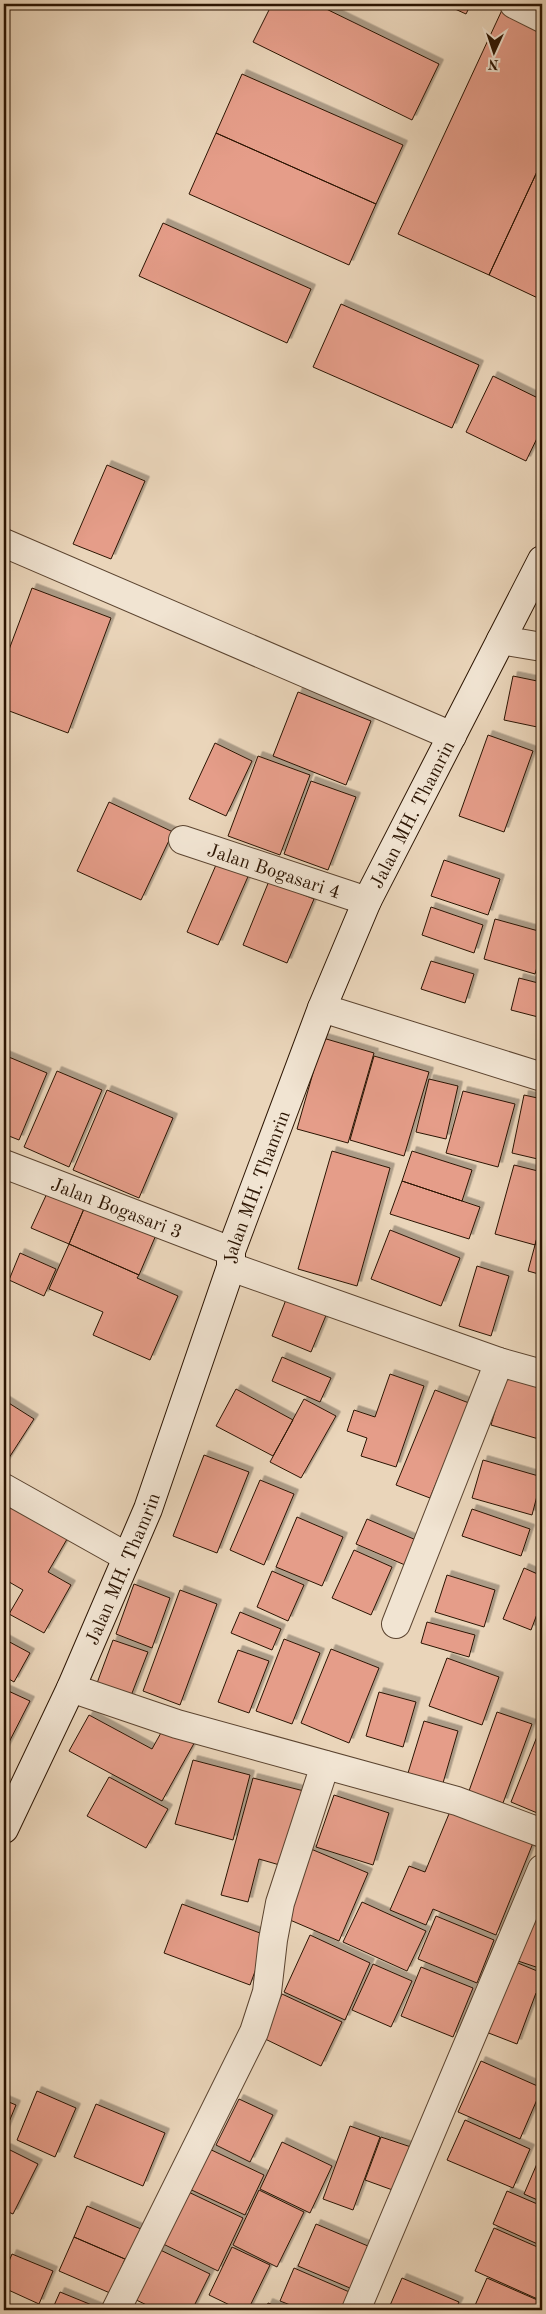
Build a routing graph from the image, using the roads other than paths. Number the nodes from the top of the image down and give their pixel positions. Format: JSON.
{"nodes":[{"id":1,"x":514,"y":4,"type":"edge"},
{"id":2,"x":542,"y":18,"type":"edge"},
{"id":3,"x":4,"y":542,"type":"edge"},
{"id":4,"x":542,"y":560,"type":"edge"},
{"id":5,"x":501,"y":640,"type":"junction"},
{"id":6,"x":542,"y":647,"type":"edge"},
{"id":7,"x":452,"y":736,"type":"junction"},
{"id":8,"x":183,"y":840,"type":"dead end"},
{"id":9,"x":366,"y":901,"type":"junction"},
{"id":10,"x":322,"y":1008,"type":"junction"},
{"id":11,"x":542,"y":1076,"type":"edge"},
{"id":12,"x":4,"y":1164,"type":"edge"},
{"id":13,"x":231,"y":1259,"type":"junction"},
{"id":14,"x":499,"y":1362,"type":"junction"},
{"id":15,"x":542,"y":1374,"type":"edge"},
{"id":16,"x":4,"y":1488,"type":"edge"},
{"id":17,"x":127,"y":1557,"type":"junction"},
{"id":18,"x":396,"y":1624,"type":"dead end"},
{"id":19,"x":70,"y":1688,"type":"junction"},
{"id":20,"x":325,"y":1765,"type":"junction"},
{"id":21,"x":11,"y":1796,"type":"edge"},
{"id":22,"x":4,"y":1829,"type":"edge"},
{"id":23,"x":542,"y":1833,"type":"edge"},
{"id":24,"x":542,"y":1869,"type":"edge"},
{"id":25,"x":116,"y":2310,"type":"edge"},
{"id":26,"x":356,"y":2310,"type":"edge"}],
"edges":[{"from":1,"to":2,"type":"street"},
{"from":3,"to":7,"type":"street"},
{"from":4,"to":5,"type":"street","name":"Jalan MH. Thamrin"},
{"from":5,"to":6,"type":"street"},
{"from":5,"to":7,"type":"street","name":"Jalan MH. Thamrin"},
{"from":7,"to":9,"type":"street","name":"Jalan MH. Thamrin"},
{"from":8,"to":9,"type":"street","name":"Jalan Bogasari 4"},
{"from":9,"to":10,"type":"street","name":"Jalan MH. Thamrin"},
{"from":10,"to":11,"type":"street"},
{"from":10,"to":13,"type":"street","name":"Jalan MH. Thamrin"},
{"from":12,"to":13,"type":"street","name":"Jalan Bogasari 3"},
{"from":13,"to":14,"type":"street","name":"Jalan Bogasari 3"},
{"from":13,"to":17,"type":"street","name":"Jalan MH. Thamrin"},
{"from":14,"to":15,"type":"street","name":"Jalan Bogasari 3"},
{"from":14,"to":18,"type":"street"},
{"from":16,"to":17,"type":"street"},
{"from":17,"to":19,"type":"street","name":"Jalan MH. Thamrin"},
{"from":19,"to":20,"type":"street"},
{"from":19,"to":21,"type":"street","name":"Jalan MH. Thamrin"},
{"from":20,"to":23,"type":"street"},
{"from":20,"to":25,"type":"street"},
{"from":21,"to":22,"type":"street","name":"Jalan MH. Thamrin"},
{"from":24,"to":26,"type":"street"}]}
